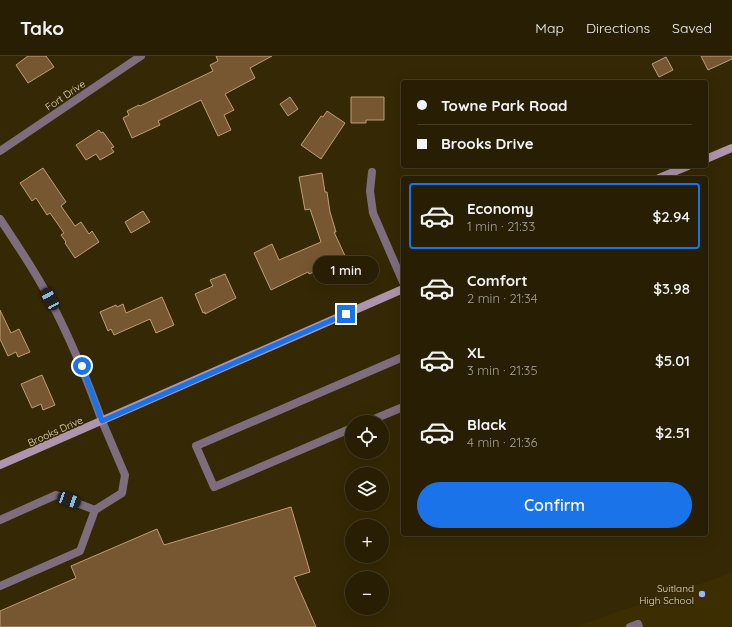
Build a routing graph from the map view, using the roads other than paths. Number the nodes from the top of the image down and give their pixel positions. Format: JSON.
{"nodes":[{"id":1,"x":141,"y":56,"type":"edge"},
{"id":2,"x":732,"y":148,"type":"edge"},
{"id":3,"x":0,"y":151,"type":"edge"},
{"id":4,"x":708,"y":158,"type":"edge"},
{"id":5,"x":683,"y":168,"type":"edge"},
{"id":6,"x":372,"y":172,"type":"dead end"},
{"id":7,"x":664,"y":176,"type":"edge"},
{"id":8,"x":0,"y":219,"type":"edge"},
{"id":9,"x":401,"y":277,"type":"edge"},
{"id":10,"x":401,"y":290,"type":"edge"},
{"id":11,"x":401,"y":358,"type":"edge"},
{"id":12,"x":401,"y":408,"type":"edge"},
{"id":13,"x":384,"y":415,"type":"edge"},
{"id":14,"x":102,"y":421,"type":"junction"},
{"id":15,"x":345,"y":431,"type":"edge"},
{"id":16,"x":0,"y":465,"type":"edge"},
{"id":17,"x":95,"y":510,"type":"junction"},
{"id":18,"x":0,"y":520,"type":"edge"},
{"id":19,"x":0,"y":586,"type":"edge"},
{"id":20,"x":630,"y":627,"type":"edge"},
{"id":21,"x":639,"y":627,"type":"edge"}],
"edges":[{"from":1,"to":3,"type":"street","name":"Fort Drive"},
{"from":2,"to":4,"type":"street"},
{"from":5,"to":7,"type":"street"},
{"from":6,"to":9,"type":"street"},
{"from":8,"to":14,"type":"street"},
{"from":10,"to":14,"type":"street","name":"Brooks Drive"},
{"from":11,"to":15,"type":"street"},
{"from":12,"to":13,"type":"street"},
{"from":14,"to":16,"type":"street","name":"Brooks Drive"},
{"from":14,"to":17,"type":"street"},
{"from":17,"to":18,"type":"street"},
{"from":17,"to":19,"type":"street"},
{"from":20,"to":21,"type":"street"}]}
